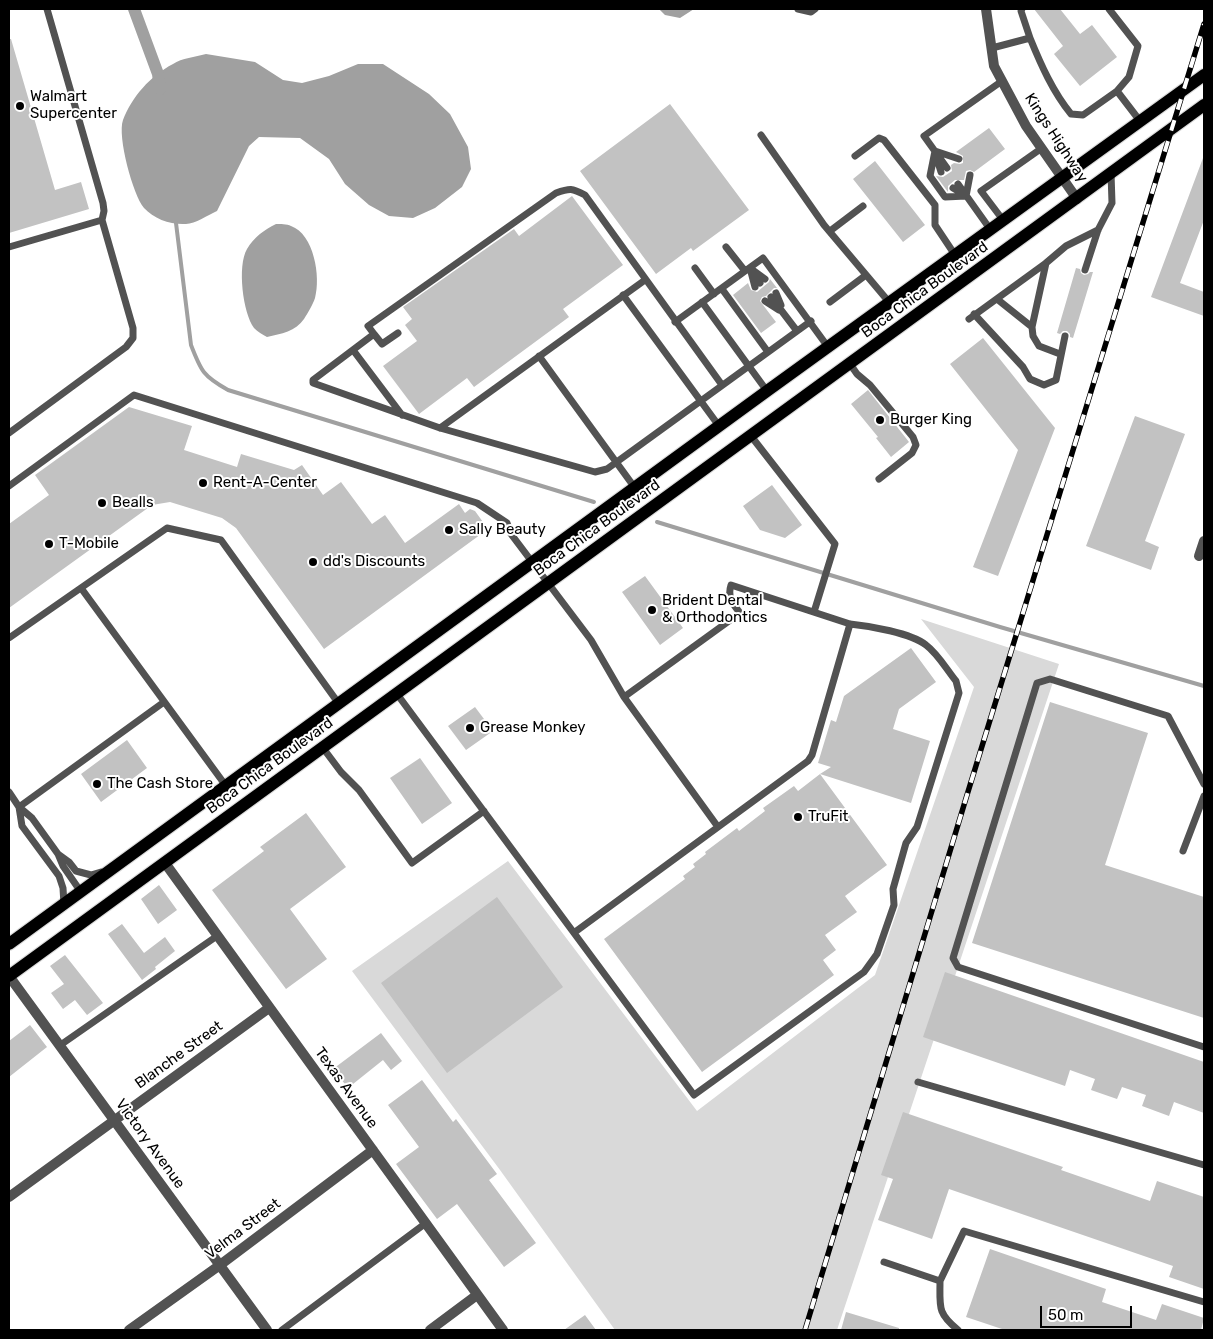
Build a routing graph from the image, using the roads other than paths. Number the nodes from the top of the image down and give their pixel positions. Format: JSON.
{"nodes":[{"id":1,"x":47,"y":9,"type":"edge"},
{"id":2,"x":798,"y":9,"type":"edge"},
{"id":3,"x":815,"y":9,"type":"edge"},
{"id":4,"x":986,"y":9,"type":"edge"},
{"id":5,"x":1022,"y":9,"type":"edge"},
{"id":6,"x":1109,"y":9,"type":"edge"},
{"id":7,"x":1030,"y":38,"type":"junction"},
{"id":8,"x":992,"y":48,"type":"junction"},
{"id":9,"x":1204,"y":75,"type":"edge"},
{"id":10,"x":1002,"y":81,"type":"junction"},
{"id":11,"x":1117,"y":91,"type":"junction"},
{"id":12,"x":1204,"y":105,"type":"edge"},
{"id":13,"x":1140,"y":122,"type":"junction"},
{"id":14,"x":761,"y":135,"type":"dead end"},
{"id":15,"x":1042,"y":148,"type":"junction"},
{"id":16,"x":934,"y":151,"type":"junction"},
{"id":17,"x":855,"y":156,"type":"dead end"},
{"id":18,"x":956,"y":161,"type":"dead end"},
{"id":19,"x":944,"y":170,"type":"dead end"},
{"id":20,"x":1111,"y":173,"type":"junction"},
{"id":21,"x":967,"y":177,"type":"dead end"},
{"id":22,"x":1062,"y":177,"type":"junction"},
{"id":23,"x":955,"y":186,"type":"dead end"},
{"id":24,"x":966,"y":196,"type":"junction"},
{"id":25,"x":1077,"y":199,"type":"junction"},
{"id":26,"x":863,"y":206,"type":"dead end"},
{"id":27,"x":102,"y":220,"type":"junction"},
{"id":28,"x":1003,"y":220,"type":"junction"},
{"id":29,"x":990,"y":230,"type":"junction"},
{"id":30,"x":1098,"y":230,"type":"junction"},
{"id":31,"x":830,"y":231,"type":"junction"},
{"id":32,"x":9,"y":247,"type":"edge"},
{"id":33,"x":726,"y":247,"type":"dead end"},
{"id":34,"x":955,"y":255,"type":"junction"},
{"id":35,"x":1046,"y":263,"type":"junction"},
{"id":36,"x":695,"y":268,"type":"dead end"},
{"id":37,"x":747,"y":270,"type":"junction"},
{"id":38,"x":1085,"y":270,"type":"dead end"},
{"id":39,"x":866,"y":275,"type":"junction"},
{"id":40,"x":645,"y":280,"type":"junction"},
{"id":41,"x":722,"y":288,"type":"junction"},
{"id":42,"x":714,"y":294,"type":"junction"},
{"id":43,"x":623,"y":295,"type":"junction"},
{"id":44,"x":997,"y":299,"type":"junction"},
{"id":45,"x":702,"y":302,"type":"junction"},
{"id":46,"x":830,"y":302,"type":"dead end"},
{"id":47,"x":889,"y":302,"type":"junction"},
{"id":48,"x":785,"y":315,"type":"junction"},
{"id":49,"x":811,"y":321,"type":"junction"},
{"id":50,"x":676,"y":322,"type":"junction"},
{"id":51,"x":1032,"y":327,"type":"junction"},
{"id":52,"x":797,"y":331,"type":"junction"},
{"id":53,"x":398,"y":333,"type":"dead end"},
{"id":54,"x":374,"y":334,"type":"junction"},
{"id":55,"x":1065,"y":336,"type":"dead end"},
{"id":56,"x":828,"y":347,"type":"junction"},
{"id":57,"x":352,"y":350,"type":"junction"},
{"id":58,"x":768,"y":352,"type":"junction"},
{"id":59,"x":1060,"y":354,"type":"junction"},
{"id":60,"x":539,"y":356,"type":"junction"},
{"id":61,"x":850,"y":364,"type":"junction"},
{"id":62,"x":749,"y":365,"type":"junction"},
{"id":63,"x":722,"y":384,"type":"junction"},
{"id":64,"x":768,"y":391,"type":"junction"},
{"id":65,"x":701,"y":401,"type":"junction"},
{"id":66,"x":402,"y":415,"type":"junction"},
{"id":67,"x":719,"y":426,"type":"junction"},
{"id":68,"x":440,"y":428,"type":"junction"},
{"id":69,"x":9,"y":433,"type":"edge"},
{"id":70,"x":751,"y":436,"type":"junction"},
{"id":71,"x":616,"y":462,"type":"junction"},
{"id":72,"x":880,"y":479,"type":"dead end"},
{"id":73,"x":9,"y":486,"type":"edge"},
{"id":74,"x":635,"y":488,"type":"junction"},
{"id":75,"x":1204,"y":541,"type":"edge"},
{"id":76,"x":1200,"y":556,"type":"dead end"},
{"id":77,"x":533,"y":562,"type":"junction"},
{"id":78,"x":549,"y":584,"type":"junction"},
{"id":79,"x":81,"y":588,"type":"junction"},
{"id":80,"x":814,"y":612,"type":"junction"},
{"id":81,"x":850,"y":624,"type":"junction"},
{"id":82,"x":9,"y":638,"type":"edge"},
{"id":83,"x":397,"y":694,"type":"junction"},
{"id":84,"x":624,"y":697,"type":"junction"},
{"id":85,"x":164,"y":702,"type":"junction"},
{"id":86,"x":339,"y":704,"type":"junction"},
{"id":87,"x":323,"y":748,"type":"junction"},
{"id":88,"x":1204,"y":784,"type":"edge"},
{"id":89,"x":226,"y":786,"type":"junction"},
{"id":90,"x":9,"y":792,"type":"edge"},
{"id":91,"x":1204,"y":796,"type":"edge"},
{"id":92,"x":19,"y":807,"type":"junction"},
{"id":93,"x":484,"y":811,"type":"junction"},
{"id":94,"x":718,"y":828,"type":"junction"},
{"id":95,"x":1183,"y":851,"type":"dead end"},
{"id":96,"x":58,"y":854,"type":"junction"},
{"id":97,"x":165,"y":863,"type":"junction"},
{"id":98,"x":113,"y":869,"type":"junction"},
{"id":99,"x":81,"y":892,"type":"junction"},
{"id":100,"x":64,"y":905,"type":"junction"},
{"id":101,"x":574,"y":932,"type":"junction"},
{"id":102,"x":217,"y":936,"type":"junction"},
{"id":103,"x":9,"y":944,"type":"edge"},
{"id":104,"x":9,"y":976,"type":"edge"},
{"id":105,"x":269,"y":1008,"type":"junction"},
{"id":106,"x":59,"y":1046,"type":"junction"},
{"id":107,"x":1204,"y":1047,"type":"edge"},
{"id":108,"x":918,"y":1082,"type":"dead end"},
{"id":109,"x":115,"y":1121,"type":"junction"},
{"id":110,"x":373,"y":1150,"type":"junction"},
{"id":111,"x":1204,"y":1165,"type":"edge"},
{"id":112,"x":9,"y":1197,"type":"edge"},
{"id":113,"x":426,"y":1223,"type":"junction"},
{"id":114,"x":884,"y":1262,"type":"dead end"},
{"id":115,"x":220,"y":1265,"type":"junction"},
{"id":116,"x":940,"y":1282,"type":"junction"},
{"id":117,"x":477,"y":1294,"type":"junction"},
{"id":118,"x":1204,"y":1302,"type":"edge"},
{"id":119,"x":129,"y":1330,"type":"edge"},
{"id":120,"x":267,"y":1330,"type":"edge"},
{"id":121,"x":282,"y":1330,"type":"edge"},
{"id":122,"x":430,"y":1330,"type":"edge"},
{"id":123,"x":503,"y":1330,"type":"edge"},
{"id":124,"x":958,"y":1330,"type":"edge"}],
"edges":[{"from":1,"to":27,"type":"lane"},
{"from":2,"to":3,"type":"lane"},
{"from":4,"to":8,"type":"street","name":"Kings Highway"},
{"from":5,"to":7,"type":"lane"},
{"from":6,"to":11,"type":"lane"},
{"from":7,"to":8,"type":"lane"},
{"from":7,"to":11,"type":"lane"},
{"from":8,"to":10,"type":"street","name":"Kings Highway"},
{"from":9,"to":13,"type":"main road","name":"Boca Chica Boulevard"},
{"from":10,"to":15,"type":"street","name":"Kings Highway"},
{"from":10,"to":16,"type":"lane"},
{"from":11,"to":13,"type":"lane"},
{"from":12,"to":20,"type":"main road","name":"Boca Chica Boulevard"},
{"from":13,"to":22,"type":"main road","name":"Boca Chica Boulevard"},
{"from":14,"to":31,"type":"lane"},
{"from":15,"to":22,"type":"street","name":"Kings Highway"},
{"from":15,"to":28,"type":"lane"},
{"from":16,"to":18,"type":"lane"},
{"from":16,"to":19,"type":"lane"},
{"from":16,"to":24,"type":"lane"},
{"from":17,"to":34,"type":"lane"},
{"from":20,"to":25,"type":"main road","name":"Boca Chica Boulevard"},
{"from":20,"to":30,"type":"lane"},
{"from":21,"to":24,"type":"lane"},
{"from":22,"to":25,"type":"street","name":"Kings Highway"},
{"from":22,"to":28,"type":"main road","name":"Boca Chica Boulevard"},
{"from":23,"to":24,"type":"lane"},
{"from":24,"to":29,"type":"lane"},
{"from":25,"to":61,"type":"main road","name":"Boca Chica Boulevard"},
{"from":26,"to":31,"type":"lane"},
{"from":27,"to":32,"type":"lane"},
{"from":27,"to":69,"type":"lane"},
{"from":28,"to":29,"type":"main road","name":"Boca Chica Boulevard"},
{"from":29,"to":34,"type":"main road","name":"Boca Chica Boulevard"},
{"from":30,"to":35,"type":"lane"},
{"from":30,"to":38,"type":"lane"},
{"from":31,"to":39,"type":"lane"},
{"from":33,"to":37,"type":"lane"},
{"from":34,"to":47,"type":"main road","name":"Boca Chica Boulevard"},
{"from":35,"to":44,"type":"lane"},
{"from":35,"to":51,"type":"lane"},
{"from":36,"to":42,"type":"lane"},
{"from":37,"to":37,"type":"lane"},
{"from":37,"to":41,"type":"lane"},
{"from":37,"to":49,"type":"lane"},
{"from":39,"to":46,"type":"lane"},
{"from":39,"to":47,"type":"lane"},
{"from":40,"to":43,"type":"lane"},
{"from":40,"to":50,"type":"lane"},
{"from":40,"to":54,"type":"lane"},
{"from":41,"to":42,"type":"lane"},
{"from":41,"to":58,"type":"lane"},
{"from":42,"to":45,"type":"lane"},
{"from":43,"to":60,"type":"lane"},
{"from":43,"to":65,"type":"lane"},
{"from":44,"to":51,"type":"lane"},
{"from":44,"to":59,"type":"lane"},
{"from":45,"to":50,"type":"lane"},
{"from":45,"to":62,"type":"lane"},
{"from":47,"to":56,"type":"main road","name":"Boca Chica Boulevard"},
{"from":48,"to":48,"type":"lane"},
{"from":48,"to":52,"type":"lane"},
{"from":49,"to":52,"type":"lane"},
{"from":49,"to":56,"type":"lane"},
{"from":50,"to":63,"type":"lane"},
{"from":51,"to":59,"type":"lane"},
{"from":52,"to":58,"type":"lane"},
{"from":53,"to":54,"type":"lane"},
{"from":54,"to":57,"type":"lane"},
{"from":55,"to":59,"type":"lane"},
{"from":56,"to":64,"type":"main road","name":"Boca Chica Boulevard"},
{"from":57,"to":66,"type":"lane"},
{"from":57,"to":66,"type":"lane"},
{"from":58,"to":62,"type":"lane"},
{"from":60,"to":68,"type":"lane"},
{"from":60,"to":71,"type":"lane"},
{"from":61,"to":70,"type":"main road","name":"Boca Chica Boulevard"},
{"from":61,"to":72,"type":"lane"},
{"from":62,"to":63,"type":"lane"},
{"from":62,"to":64,"type":"lane"},
{"from":63,"to":65,"type":"lane"},
{"from":64,"to":67,"type":"main road","name":"Boca Chica Boulevard"},
{"from":65,"to":67,"type":"lane"},
{"from":65,"to":71,"type":"lane"},
{"from":66,"to":68,"type":"lane"},
{"from":67,"to":74,"type":"main road","name":"Boca Chica Boulevard"},
{"from":68,"to":71,"type":"lane"},
{"from":70,"to":78,"type":"main road","name":"Boca Chica Boulevard"},
{"from":70,"to":80,"type":"lane"},
{"from":71,"to":74,"type":"lane"},
{"from":73,"to":77,"type":"lane"},
{"from":74,"to":77,"type":"main road","name":"Boca Chica Boulevard"},
{"from":75,"to":76,"type":"street"},
{"from":77,"to":78,"type":"lane"},
{"from":77,"to":86,"type":"main road","name":"Boca Chica Boulevard"},
{"from":78,"to":83,"type":"main road","name":"Boca Chica Boulevard"},
{"from":78,"to":84,"type":"lane"},
{"from":79,"to":82,"type":"lane"},
{"from":79,"to":85,"type":"lane"},
{"from":79,"to":86,"type":"lane"},
{"from":80,"to":81,"type":"lane"},
{"from":80,"to":84,"type":"lane"},
{"from":81,"to":94,"type":"lane"},
{"from":81,"to":101,"type":"lane"},
{"from":83,"to":87,"type":"main road","name":"Boca Chica Boulevard"},
{"from":83,"to":93,"type":"lane"},
{"from":84,"to":94,"type":"lane"},
{"from":85,"to":89,"type":"lane"},
{"from":85,"to":92,"type":"lane"},
{"from":86,"to":89,"type":"main road","name":"Boca Chica Boulevard"},
{"from":87,"to":93,"type":"lane"},
{"from":87,"to":97,"type":"main road","name":"Boca Chica Boulevard"},
{"from":88,"to":107,"type":"lane"},
{"from":89,"to":98,"type":"main road","name":"Boca Chica Boulevard"},
{"from":90,"to":92,"type":"lane"},
{"from":91,"to":95,"type":"lane"},
{"from":92,"to":96,"type":"lane"},
{"from":92,"to":100,"type":"lane"},
{"from":93,"to":101,"type":"lane"},
{"from":94,"to":101,"type":"lane"},
{"from":96,"to":98,"type":"lane"},
{"from":96,"to":99,"type":"lane"},
{"from":97,"to":102,"type":"street","name":"Texas Avenue"},
{"from":97,"to":104,"type":"main road","name":"Boca Chica Boulevard"},
{"from":98,"to":99,"type":"main road","name":"Boca Chica Boulevard"},
{"from":99,"to":100,"type":"main road","name":"Boca Chica Boulevard"},
{"from":100,"to":103,"type":"main road","name":"Boca Chica Boulevard"},
{"from":102,"to":105,"type":"street","name":"Texas Avenue"},
{"from":102,"to":106,"type":"lane"},
{"from":104,"to":106,"type":"street","name":"Victory Avenue"},
{"from":105,"to":109,"type":"street","name":"Blanche Street"},
{"from":105,"to":110,"type":"street","name":"Texas Avenue"},
{"from":106,"to":109,"type":"street","name":"Victory Avenue"},
{"from":108,"to":111,"type":"lane"},
{"from":109,"to":112,"type":"street","name":"Blanche Street"},
{"from":109,"to":115,"type":"street","name":"Victory Avenue"},
{"from":110,"to":113,"type":"street","name":"Texas Avenue"},
{"from":110,"to":115,"type":"street","name":"Velma Street"},
{"from":113,"to":117,"type":"street","name":"Texas Avenue"},
{"from":113,"to":121,"type":"lane"},
{"from":114,"to":116,"type":"lane"},
{"from":115,"to":119,"type":"street","name":"Velma Street"},
{"from":115,"to":120,"type":"street","name":"Victory Avenue"},
{"from":116,"to":118,"type":"lane"},
{"from":116,"to":124,"type":"lane"},
{"from":117,"to":122,"type":"street"},
{"from":117,"to":123,"type":"street","name":"Texas Avenue"}]}
